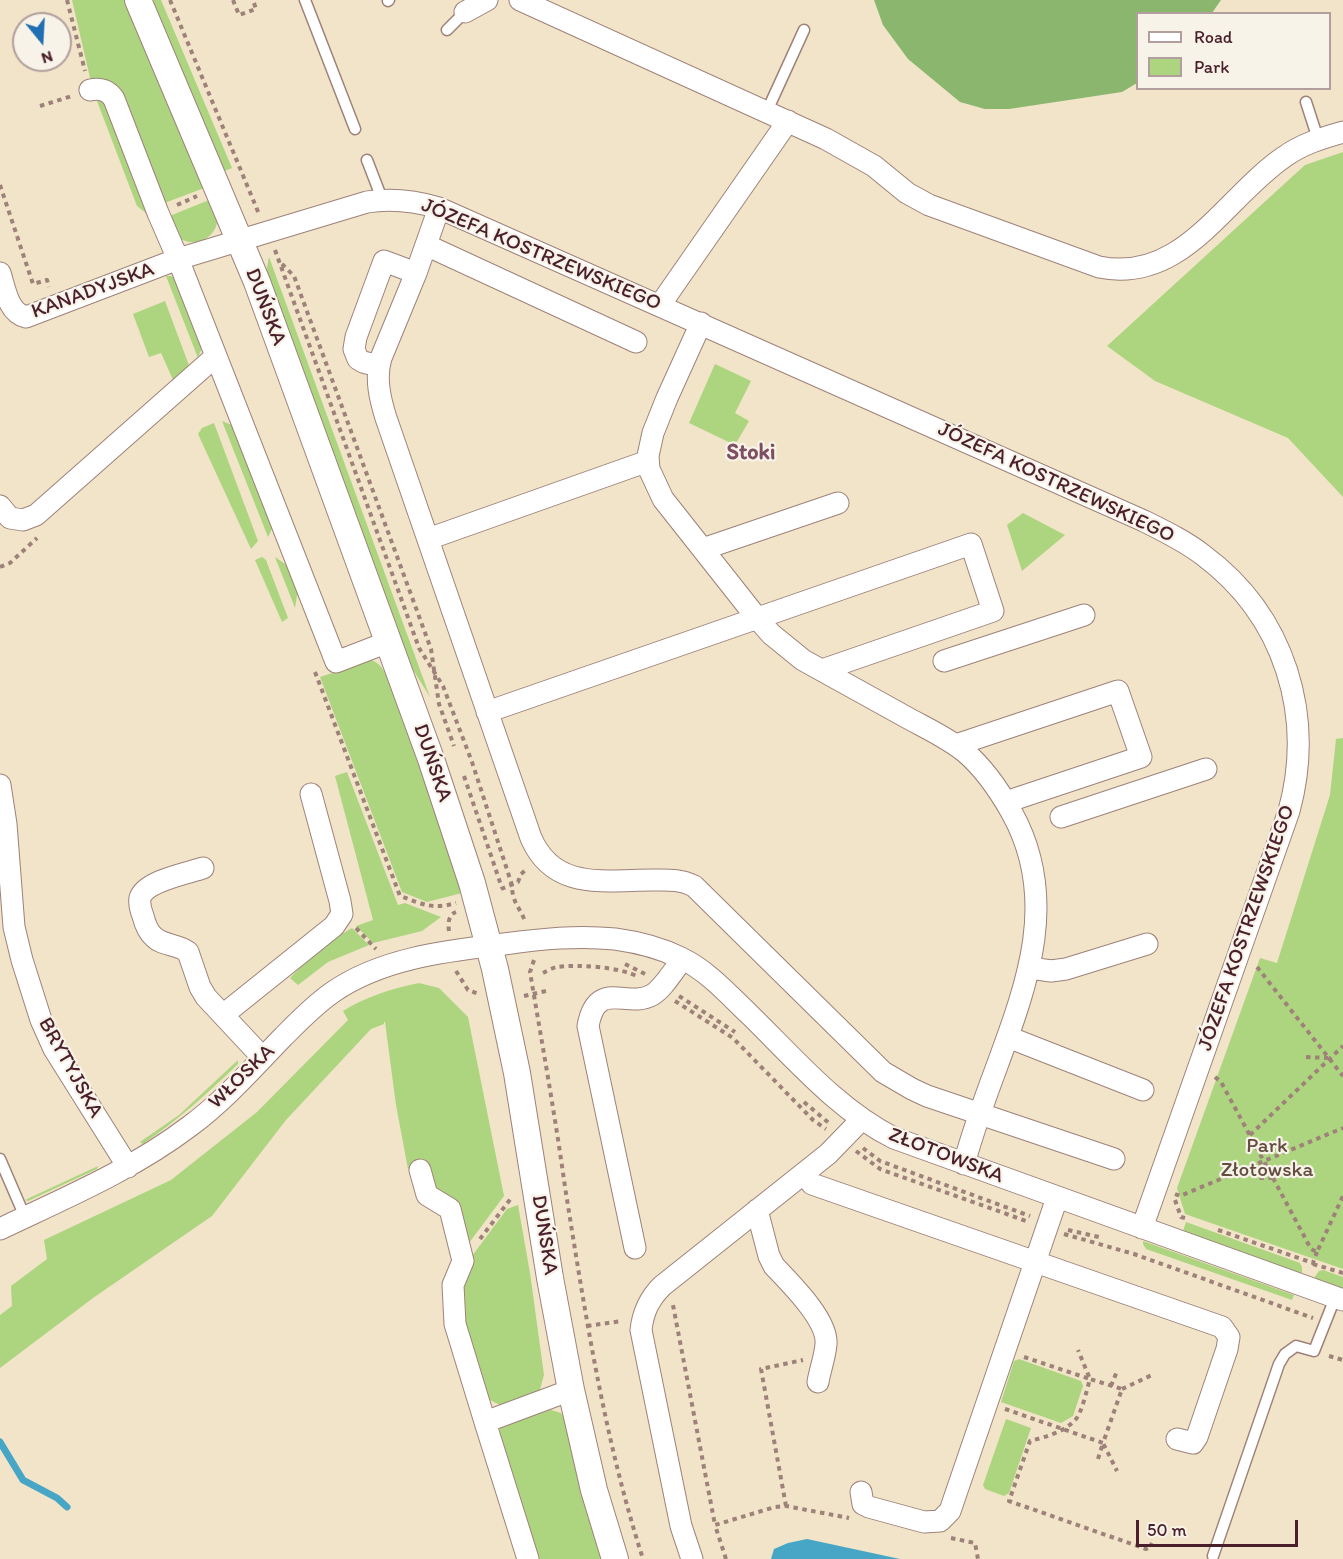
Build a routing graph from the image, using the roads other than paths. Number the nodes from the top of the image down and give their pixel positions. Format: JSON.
{"nodes":[{"id":1,"x":138,"y":0,"type":"edge"},
{"id":2,"x":305,"y":0,"type":"edge"},
{"id":3,"x":487,"y":0,"type":"edge"},
{"id":4,"x":520,"y":0,"type":"edge"},
{"id":5,"x":465,"y":12,"type":"joint"},
{"id":6,"x":447,"y":30,"type":"dead end"},
{"id":7,"x":804,"y":30,"type":"dead end"},
{"id":8,"x":90,"y":90,"type":"road end"},
{"id":9,"x":1306,"y":102,"type":"dead end"},
{"id":10,"x":766,"y":111,"type":"junction"},
{"id":11,"x":788,"y":121,"type":"junction"},
{"id":12,"x":355,"y":129,"type":"dead end"},
{"id":13,"x":1343,"y":132,"type":"edge"},
{"id":14,"x":1318,"y":139,"type":"junction"},
{"id":15,"x":367,"y":160,"type":"dead end"},
{"id":16,"x":382,"y":199,"type":"junction"},
{"id":17,"x":440,"y":208,"type":"junction"},
{"id":18,"x":240,"y":240,"type":"junction"},
{"id":19,"x":426,"y":245,"type":"junction"},
{"id":20,"x":178,"y":259,"type":"junction"},
{"id":21,"x":0,"y":273,"type":"edge"},
{"id":22,"x":416,"y":273,"type":"junction"},
{"id":23,"x":660,"y":305,"type":"junction"},
{"id":24,"x":701,"y":323,"type":"junction"},
{"id":25,"x":636,"y":342,"type":"dead end"},
{"id":26,"x":216,"y":356,"type":"junction"},
{"id":27,"x":379,"y":366,"type":"junction"},
{"id":28,"x":648,"y":461,"type":"junction"},
{"id":29,"x":838,"y":503,"type":"dead end"},
{"id":30,"x":0,"y":506,"type":"edge"},
{"id":31,"x":428,"y":539,"type":"junction"},
{"id":32,"x":702,"y":549,"type":"junction"},
{"id":33,"x":993,"y":611,"type":"junction"},
{"id":34,"x":1084,"y":615,"type":"dead end"},
{"id":35,"x":757,"y":618,"type":"junction"},
{"id":36,"x":1003,"y":641,"type":"junction"},
{"id":37,"x":388,"y":642,"type":"junction"},
{"id":38,"x":944,"y":662,"type":"dead end"},
{"id":39,"x":822,"y":670,"type":"junction"},
{"id":40,"x":488,"y":712,"type":"junction"},
{"id":41,"x":956,"y":745,"type":"junction"},
{"id":42,"x":1141,"y":757,"type":"junction"},
{"id":43,"x":1206,"y":769,"type":"dead end"},
{"id":44,"x":1074,"y":780,"type":"junction"},
{"id":45,"x":0,"y":785,"type":"edge"},
{"id":46,"x":1152,"y":787,"type":"junction"},
{"id":47,"x":311,"y":794,"type":"dead end"},
{"id":48,"x":1006,"y":802,"type":"junction"},
{"id":49,"x":1084,"y":809,"type":"junction"},
{"id":50,"x":1061,"y":817,"type":"dead end"},
{"id":51,"x":203,"y":868,"type":"dead end"},
{"id":52,"x":1147,"y":944,"type":"dead end"},
{"id":53,"x":489,"y":945,"type":"junction"},
{"id":54,"x":682,"y":959,"type":"junction"},
{"id":55,"x":1029,"y":968,"type":"junction"},
{"id":56,"x":223,"y":1015,"type":"junction"},
{"id":57,"x":1008,"y":1037,"type":"junction"},
{"id":58,"x":263,"y":1058,"type":"junction"},
{"id":59,"x":1143,"y":1090,"type":"dead end"},
{"id":60,"x":979,"y":1113,"type":"junction"},
{"id":61,"x":862,"y":1119,"type":"junction"},
{"id":62,"x":0,"y":1159,"type":"edge"},
{"id":63,"x":1114,"y":1159,"type":"dead end"},
{"id":64,"x":964,"y":1164,"type":"junction"},
{"id":65,"x":128,"y":1167,"type":"junction"},
{"id":66,"x":420,"y":1170,"type":"dead end"},
{"id":67,"x":804,"y":1173,"type":"junction"},
{"id":68,"x":1057,"y":1198,"type":"junction"},
{"id":69,"x":757,"y":1210,"type":"junction"},
{"id":70,"x":25,"y":1217,"type":"junction"},
{"id":71,"x":1142,"y":1228,"type":"junction"},
{"id":72,"x":0,"y":1229,"type":"edge"},
{"id":73,"x":635,"y":1248,"type":"dead end"},
{"id":74,"x":1035,"y":1262,"type":"junction"},
{"id":75,"x":1339,"y":1299,"type":"edge"},
{"id":76,"x":818,"y":1382,"type":"dead end"},
{"id":77,"x":571,"y":1390,"type":"junction"},
{"id":78,"x":485,"y":1422,"type":"junction"},
{"id":79,"x":1177,"y":1438,"type":"dead end"},
{"id":80,"x":861,"y":1492,"type":"dead end"},
{"id":81,"x":1213,"y":1556,"type":"dead end"},
{"id":82,"x":528,"y":1559,"type":"edge"},
{"id":83,"x":615,"y":1559,"type":"edge"},
{"id":84,"x":692,"y":1559,"type":"edge"}],
"edges":[{"from":1,"to":18,"type":"street","name":"DUŃSKA"},
{"from":2,"to":12,"type":"lane"},
{"from":3,"to":5,"type":"street"},
{"from":4,"to":10,"type":"street"},
{"from":5,"to":6,"type":"lane"},
{"from":7,"to":10,"type":"lane"},
{"from":8,"to":20,"type":"street"},
{"from":9,"to":14,"type":"lane"},
{"from":10,"to":11,"type":"street"},
{"from":11,"to":14,"type":"street"},
{"from":11,"to":23,"type":"street"},
{"from":13,"to":14,"type":"street"},
{"from":15,"to":16,"type":"lane"},
{"from":16,"to":17,"type":"street","name":"JÓZEFA KOSTRZEWSKIEGO"},
{"from":16,"to":18,"type":"street","name":"JÓZEFA KOSTRZEWSKIEGO"},
{"from":17,"to":19,"type":"street"},
{"from":17,"to":23,"type":"street","name":"JÓZEFA KOSTRZEWSKIEGO"},
{"from":18,"to":20,"type":"street","name":"KANADYJSKA"},
{"from":18,"to":37,"type":"street","name":"DUŃSKA"},
{"from":19,"to":22,"type":"street"},
{"from":19,"to":25,"type":"street"},
{"from":20,"to":21,"type":"street","name":"KANADYJSKA"},
{"from":20,"to":26,"type":"street"},
{"from":22,"to":27,"type":"street"},
{"from":22,"to":27,"type":"street"},
{"from":23,"to":24,"type":"street","name":"JÓZEFA KOSTRZEWSKIEGO"},
{"from":24,"to":28,"type":"street"},
{"from":24,"to":71,"type":"street","name":"JÓZEFA KOSTRZEWSKIEGO"},
{"from":26,"to":30,"type":"street"},
{"from":26,"to":37,"type":"street"},
{"from":27,"to":31,"type":"street"},
{"from":28,"to":31,"type":"street"},
{"from":28,"to":32,"type":"street"},
{"from":29,"to":32,"type":"street"},
{"from":31,"to":40,"type":"street"},
{"from":32,"to":35,"type":"street"},
{"from":33,"to":35,"type":"street"},
{"from":33,"to":36,"type":"street"},
{"from":33,"to":39,"type":"street"},
{"from":34,"to":36,"type":"street"},
{"from":35,"to":39,"type":"street"},
{"from":35,"to":40,"type":"street"},
{"from":36,"to":38,"type":"street"},
{"from":37,"to":53,"type":"street","name":"DUŃSKA"},
{"from":39,"to":41,"type":"street"},
{"from":40,"to":60,"type":"street"},
{"from":41,"to":42,"type":"street"},
{"from":41,"to":48,"type":"street"},
{"from":42,"to":44,"type":"street"},
{"from":42,"to":46,"type":"street"},
{"from":43,"to":46,"type":"street"},
{"from":44,"to":48,"type":"street"},
{"from":44,"to":49,"type":"street"},
{"from":45,"to":65,"type":"street","name":"BRYTYJSKA"},
{"from":46,"to":49,"type":"street"},
{"from":47,"to":56,"type":"street"},
{"from":48,"to":55,"type":"street"},
{"from":49,"to":50,"type":"street"},
{"from":51,"to":56,"type":"street"},
{"from":52,"to":55,"type":"street"},
{"from":53,"to":54,"type":"street","name":"ZŁOTOWSKA"},
{"from":53,"to":58,"type":"street","name":"WŁOSKA"},
{"from":53,"to":77,"type":"street","name":"DUŃSKA"},
{"from":54,"to":61,"type":"street","name":"ZŁOTOWSKA"},
{"from":54,"to":73,"type":"street"},
{"from":55,"to":57,"type":"street"},
{"from":56,"to":58,"type":"street"},
{"from":57,"to":59,"type":"street"},
{"from":57,"to":60,"type":"street"},
{"from":58,"to":65,"type":"street","name":"WŁOSKA"},
{"from":60,"to":63,"type":"street"},
{"from":60,"to":64,"type":"street"},
{"from":61,"to":64,"type":"street","name":"ZŁOTOWSKA"},
{"from":61,"to":67,"type":"street"},
{"from":62,"to":70,"type":"lane"},
{"from":64,"to":68,"type":"street","name":"ZŁOTOWSKA"},
{"from":65,"to":70,"type":"street","name":"WŁOSKA"},
{"from":66,"to":78,"type":"street"},
{"from":67,"to":69,"type":"street"},
{"from":67,"to":74,"type":"street"},
{"from":68,"to":71,"type":"street","name":"ZŁOTOWSKA"},
{"from":68,"to":74,"type":"street"},
{"from":69,"to":76,"type":"street"},
{"from":69,"to":84,"type":"street"},
{"from":70,"to":72,"type":"street","name":"WŁOSKA"},
{"from":71,"to":75,"type":"street","name":"ZŁOTOWSKA"},
{"from":74,"to":79,"type":"street"},
{"from":74,"to":80,"type":"street"},
{"from":75,"to":81,"type":"lane"},
{"from":77,"to":78,"type":"street"},
{"from":77,"to":83,"type":"street","name":"DUŃSKA"},
{"from":78,"to":82,"type":"street"}]}
